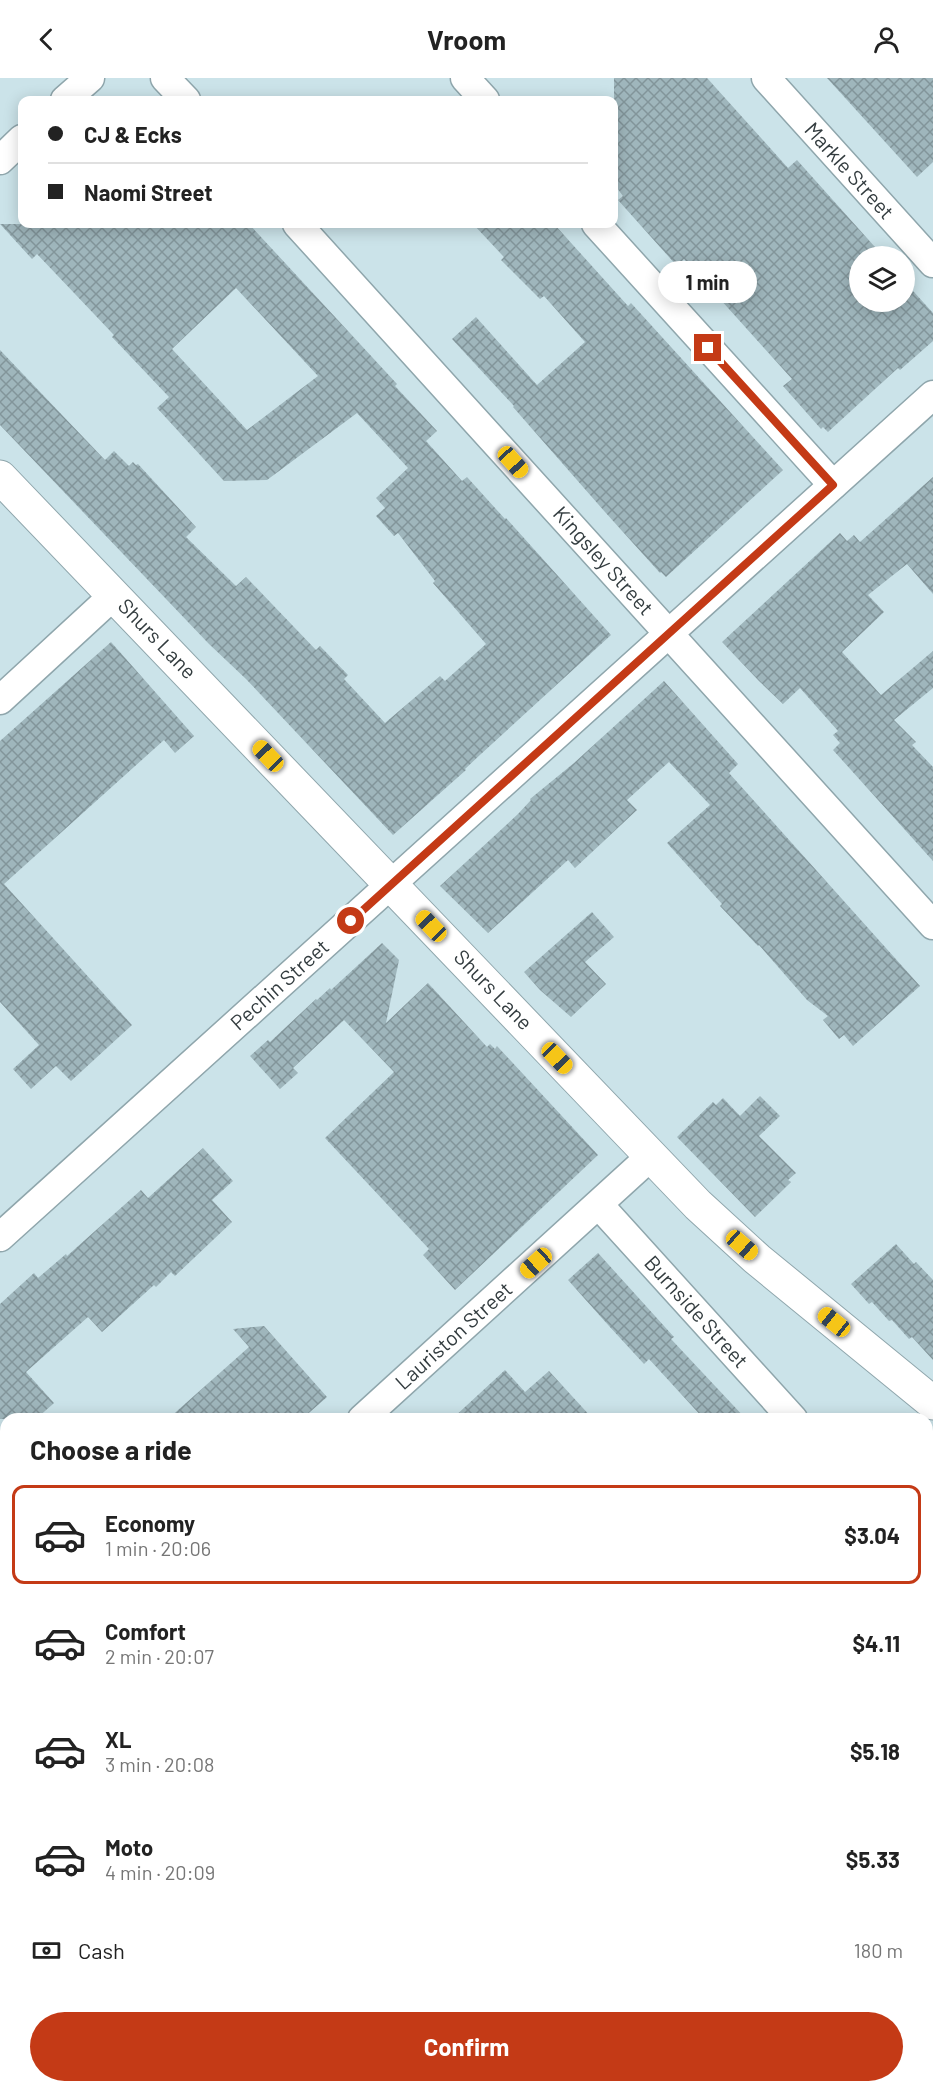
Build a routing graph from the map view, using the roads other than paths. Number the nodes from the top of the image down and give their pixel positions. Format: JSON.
{"nodes":[{"id":1,"x":90,"y":78,"type":"edge"},
{"id":2,"x":165,"y":78,"type":"edge"},
{"id":3,"x":465,"y":78,"type":"edge"},
{"id":4,"x":766,"y":78,"type":"edge"},
{"id":5,"x":70,"y":96,"type":"edge"},
{"id":6,"x":182,"y":96,"type":"edge"},
{"id":7,"x":481,"y":96,"type":"edge"},
{"id":8,"x":18,"y":143,"type":"edge"},
{"id":9,"x":0,"y":160,"type":"edge"},
{"id":10,"x":301,"y":228,"type":"edge"},
{"id":11,"x":600,"y":228,"type":"edge"},
{"id":12,"x":933,"y":263,"type":"edge"},
{"id":13,"x":933,"y":395,"type":"edge"},
{"id":14,"x":0,"y":477,"type":"edge"},
{"id":15,"x":833,"y":485,"type":"junction"},
{"id":16,"x":114,"y":595,"type":"junction"},
{"id":17,"x":668,"y":633,"type":"junction"},
{"id":18,"x":0,"y":700,"type":"edge"},
{"id":19,"x":391,"y":885,"type":"junction"},
{"id":20,"x":933,"y":925,"type":"edge"},
{"id":21,"x":651,"y":1156,"type":"junction"},
{"id":22,"x":599,"y":1205,"type":"junction"},
{"id":23,"x":0,"y":1238,"type":"edge"},
{"id":24,"x":933,"y":1402,"type":"edge"},
{"id":25,"x":369,"y":1413,"type":"edge"},
{"id":26,"x":788,"y":1413,"type":"edge"}],
"edges":[{"from":1,"to":5,"type":"street"},
{"from":2,"to":6,"type":"street"},
{"from":3,"to":7,"type":"street"},
{"from":4,"to":12,"type":"street","name":"Markle Street"},
{"from":8,"to":9,"type":"street"},
{"from":10,"to":17,"type":"street","name":"Kingsley Street"},
{"from":11,"to":15,"type":"street"},
{"from":13,"to":15,"type":"street","name":"Pechin Street"},
{"from":14,"to":16,"type":"street","name":"Shurs Lane"},
{"from":15,"to":17,"type":"street","name":"Pechin Street"},
{"from":16,"to":18,"type":"street"},
{"from":16,"to":19,"type":"street","name":"Shurs Lane"},
{"from":17,"to":19,"type":"street","name":"Pechin Street"},
{"from":17,"to":20,"type":"street","name":"Kingsley Street"},
{"from":19,"to":21,"type":"street","name":"Shurs Lane"},
{"from":19,"to":23,"type":"street","name":"Pechin Street"},
{"from":21,"to":22,"type":"street","name":"Lauriston Street"},
{"from":21,"to":24,"type":"street","name":"Shurs Lane"},
{"from":22,"to":25,"type":"street","name":"Lauriston Street"},
{"from":22,"to":26,"type":"street","name":"Burnside Street"}]}
